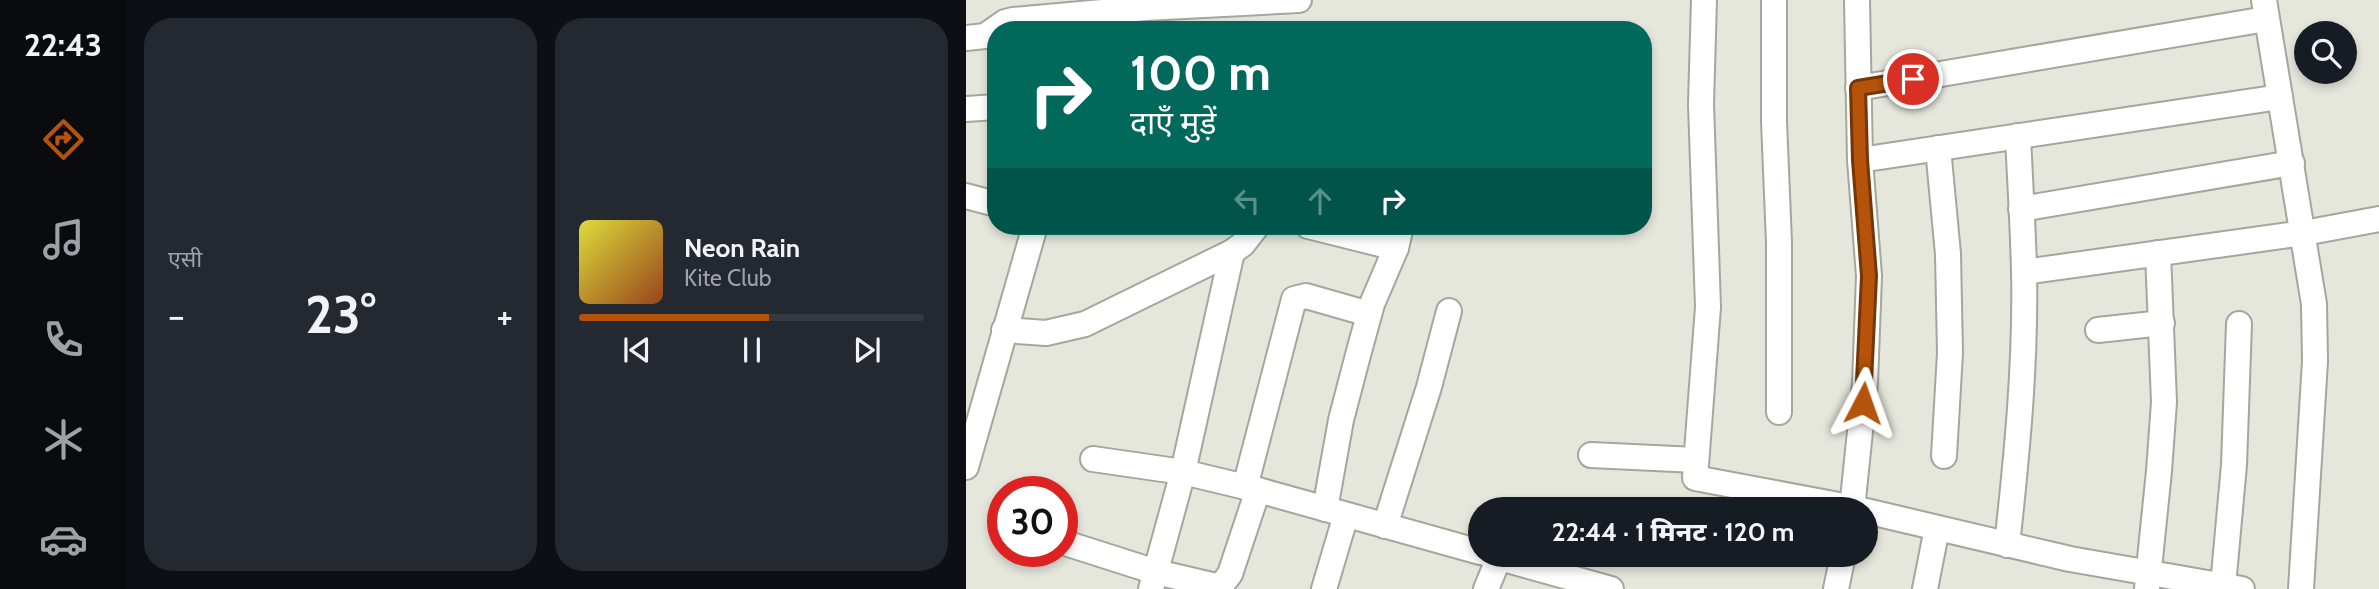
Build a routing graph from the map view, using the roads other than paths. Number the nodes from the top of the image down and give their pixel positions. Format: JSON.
{"nodes":[{"id":1,"x":1299,"y":0,"type":"edge"},
{"id":2,"x":1704,"y":0,"type":"edge"},
{"id":3,"x":1774,"y":0,"type":"edge"},
{"id":4,"x":1857,"y":0,"type":"edge"},
{"id":5,"x":1124,"y":5,"type":"edge"},
{"id":6,"x":2265,"y":10,"type":"edge"},
{"id":7,"x":1009,"y":21,"type":"edge"},
{"id":8,"x":1090,"y":21,"type":"edge"},
{"id":9,"x":987,"y":35,"type":"edge"},
{"id":10,"x":966,"y":38,"type":"edge"},
{"id":11,"x":1858,"y":88,"type":"junction"},
{"id":12,"x":2280,"y":97,"type":"junction"},
{"id":13,"x":987,"y":108,"type":"edge"},
{"id":14,"x":966,"y":109,"type":"edge"},
{"id":15,"x":2018,"y":136,"type":"junction"},
{"id":16,"x":1938,"y":148,"type":"junction"},
{"id":17,"x":1860,"y":160,"type":"junction"},
{"id":18,"x":2292,"y":163,"type":"junction"},
{"id":19,"x":966,"y":196,"type":"edge"},
{"id":20,"x":987,"y":202,"type":"edge"},
{"id":21,"x":2021,"y":209,"type":"junction"},
{"id":22,"x":2379,"y":219,"type":"edge"},
{"id":23,"x":2304,"y":233,"type":"junction"},
{"id":24,"x":1032,"y":235,"type":"edge"},
{"id":25,"x":1250,"y":235,"type":"edge"},
{"id":26,"x":1398,"y":237,"type":"edge"},
{"id":27,"x":1232,"y":252,"type":"junction"},
{"id":28,"x":2158,"y":253,"type":"junction"},
{"id":29,"x":2024,"y":272,"type":"junction"},
{"id":30,"x":1449,"y":311,"type":"dead end"},
{"id":31,"x":1369,"y":314,"type":"junction"},
{"id":32,"x":2162,"y":323,"type":"junction"},
{"id":33,"x":2239,"y":324,"type":"dead end"},
{"id":34,"x":1004,"y":330,"type":"junction"},
{"id":35,"x":2098,"y":330,"type":"dead end"},
{"id":36,"x":1779,"y":412,"type":"dead end"},
{"id":37,"x":1591,"y":455,"type":"dead end"},
{"id":38,"x":1944,"y":456,"type":"dead end"},
{"id":39,"x":1094,"y":459,"type":"dead end"},
{"id":40,"x":1696,"y":460,"type":"junction"},
{"id":41,"x":966,"y":467,"type":"edge"},
{"id":42,"x":1183,"y":472,"type":"junction"},
{"id":43,"x":1252,"y":489,"type":"junction"},
{"id":44,"x":1794,"y":497,"type":"edge"},
{"id":45,"x":1858,"y":497,"type":"edge"},
{"id":46,"x":1335,"y":512,"type":"junction"},
{"id":47,"x":1878,"y":514,"type":"edge"},
{"id":48,"x":1385,"y":526,"type":"junction"},
{"id":49,"x":1937,"y":528,"type":"junction"},
{"id":50,"x":2007,"y":545,"type":"junction"},
{"id":51,"x":1078,"y":549,"type":"edge"},
{"id":52,"x":1468,"y":549,"type":"edge"},
{"id":53,"x":1488,"y":567,"type":"edge"},
{"id":54,"x":1532,"y":567,"type":"edge"},
{"id":55,"x":1841,"y":567,"type":"edge"},
{"id":56,"x":1153,"y":580,"type":"edge"},
{"id":57,"x":2148,"y":581,"type":"edge"},
{"id":58,"x":2233,"y":587,"type":"edge"},
{"id":59,"x":1324,"y":589,"type":"edge"},
{"id":60,"x":1486,"y":589,"type":"edge"},
{"id":61,"x":1611,"y":589,"type":"edge"},
{"id":62,"x":1836,"y":589,"type":"edge"},
{"id":63,"x":1925,"y":589,"type":"edge"},
{"id":64,"x":2301,"y":589,"type":"edge"}],
"edges":[{"from":1,"to":5,"type":"street"},
{"from":2,"to":40,"type":"street"},
{"from":3,"to":36,"type":"street"},
{"from":4,"to":11,"type":"street"},
{"from":5,"to":8,"type":"street"},
{"from":6,"to":11,"type":"street"},
{"from":6,"to":12,"type":"street"},
{"from":7,"to":8,"type":"street"},
{"from":9,"to":10,"type":"street"},
{"from":11,"to":17,"type":"street"},
{"from":12,"to":15,"type":"street"},
{"from":12,"to":18,"type":"street"},
{"from":13,"to":14,"type":"street"},
{"from":15,"to":16,"type":"street"},
{"from":15,"to":21,"type":"street"},
{"from":16,"to":17,"type":"street"},
{"from":16,"to":38,"type":"street"},
{"from":17,"to":45,"type":"street"},
{"from":18,"to":21,"type":"street"},
{"from":18,"to":23,"type":"street"},
{"from":19,"to":20,"type":"street"},
{"from":21,"to":29,"type":"street"},
{"from":22,"to":23,"type":"street"},
{"from":23,"to":28,"type":"street"},
{"from":23,"to":64,"type":"street"},
{"from":24,"to":34,"type":"street"},
{"from":25,"to":27,"type":"street"},
{"from":26,"to":31,"type":"street"},
{"from":27,"to":34,"type":"street"},
{"from":27,"to":42,"type":"street"},
{"from":28,"to":29,"type":"street"},
{"from":28,"to":32,"type":"street"},
{"from":29,"to":50,"type":"street"},
{"from":30,"to":48,"type":"street"},
{"from":31,"to":43,"type":"street"},
{"from":31,"to":46,"type":"street"},
{"from":32,"to":35,"type":"street"},
{"from":32,"to":57,"type":"street"},
{"from":33,"to":58,"type":"street"},
{"from":34,"to":41,"type":"street"},
{"from":37,"to":40,"type":"street"},
{"from":39,"to":42,"type":"street"},
{"from":40,"to":44,"type":"street"},
{"from":42,"to":43,"type":"street"},
{"from":42,"to":56,"type":"street"},
{"from":43,"to":46,"type":"street"},
{"from":43,"to":56,"type":"street"},
{"from":46,"to":48,"type":"street"},
{"from":46,"to":59,"type":"street"},
{"from":47,"to":49,"type":"street"},
{"from":48,"to":52,"type":"street"},
{"from":49,"to":50,"type":"street"},
{"from":49,"to":63,"type":"street"},
{"from":50,"to":57,"type":"street"},
{"from":51,"to":56,"type":"street"},
{"from":53,"to":60,"type":"street"},
{"from":54,"to":61,"type":"street"},
{"from":55,"to":62,"type":"street"},
{"from":57,"to":58,"type":"street"}]}
